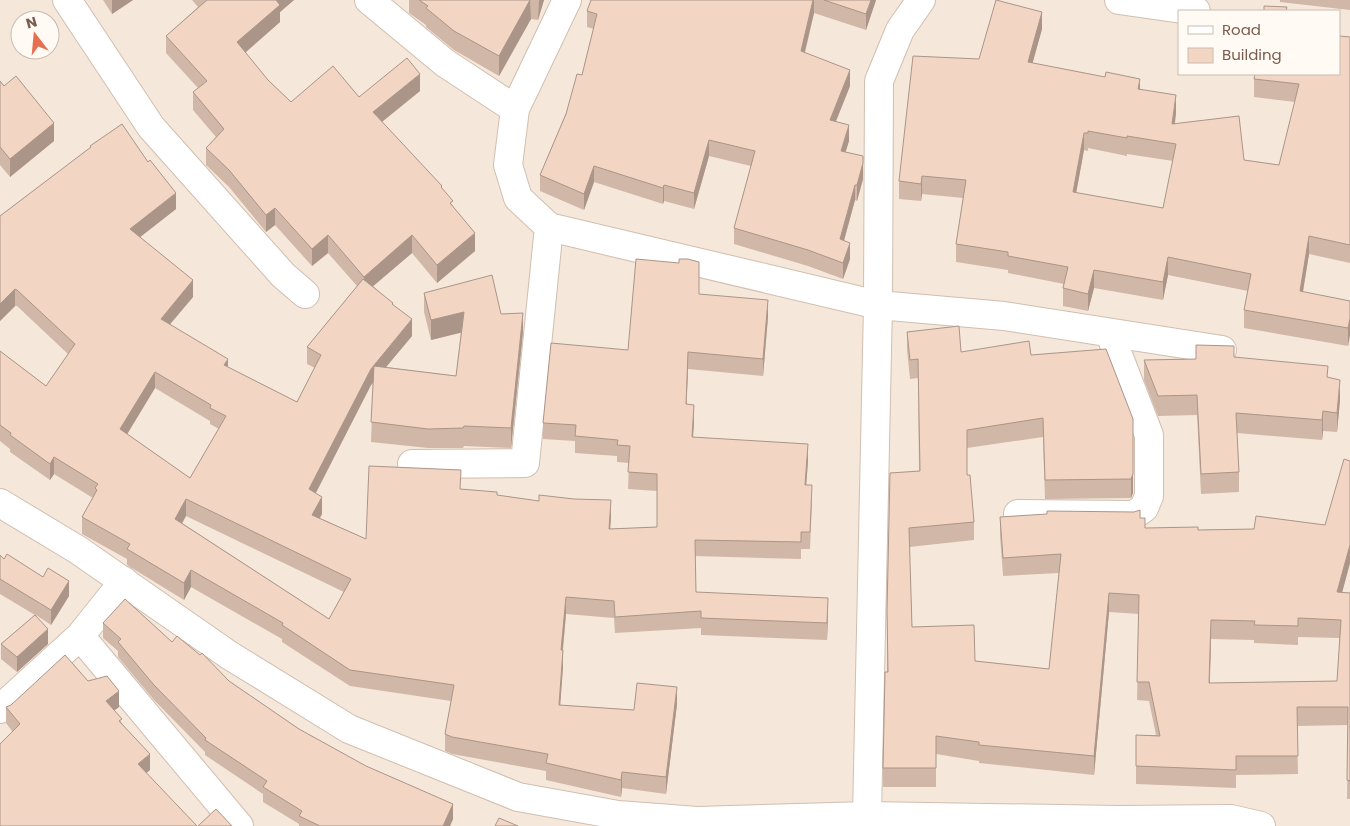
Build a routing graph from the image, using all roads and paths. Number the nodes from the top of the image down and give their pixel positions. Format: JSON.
{"nodes":[{"id":1,"x":67,"y":0,"type":"edge"},
{"id":2,"x":369,"y":0,"type":"edge"},
{"id":3,"x":567,"y":0,"type":"edge"},
{"id":4,"x":921,"y":0,"type":"edge"},
{"id":5,"x":1119,"y":0,"type":"edge"},
{"id":6,"x":1189,"y":10,"type":"edge"},
{"id":7,"x":515,"y":109,"type":"junction"},
{"id":8,"x":549,"y":227,"type":"junction"},
{"id":9,"x":304,"y":294,"type":"dead end"},
{"id":10,"x":878,"y":304,"type":"junction"},
{"id":11,"x":1110,"y":334,"type":"junction"},
{"id":12,"x":1222,"y":350,"type":"edge"},
{"id":13,"x":412,"y":464,"type":"dead end"},
{"id":14,"x":0,"y":503,"type":"edge"},
{"id":15,"x":1018,"y":514,"type":"edge"},
{"id":16,"x":124,"y":581,"type":"junction"},
{"id":17,"x":80,"y":636,"type":"junction"},
{"id":18,"x":0,"y":710,"type":"edge"},
{"id":19,"x":867,"y":816,"type":"junction"},
{"id":20,"x":758,"y":823,"type":"edge"},
{"id":21,"x":239,"y":826,"type":"edge"},
{"id":22,"x":1261,"y":826,"type":"edge"}],
"edges":[{"from":1,"to":9,"type":"street"},
{"from":2,"to":7,"type":"street"},
{"from":3,"to":7,"type":"street"},
{"from":4,"to":10,"type":"street"},
{"from":5,"to":6,"type":"street"},
{"from":7,"to":8,"type":"street"},
{"from":8,"to":10,"type":"street"},
{"from":8,"to":13,"type":"street"},
{"from":10,"to":11,"type":"street"},
{"from":10,"to":19,"type":"street"},
{"from":11,"to":12,"type":"street"},
{"from":11,"to":15,"type":"street"},
{"from":14,"to":16,"type":"street"},
{"from":16,"to":17,"type":"street"},
{"from":16,"to":20,"type":"street"},
{"from":17,"to":18,"type":"street"},
{"from":17,"to":21,"type":"street"},
{"from":19,"to":20,"type":"street"},
{"from":19,"to":22,"type":"street"}]}
